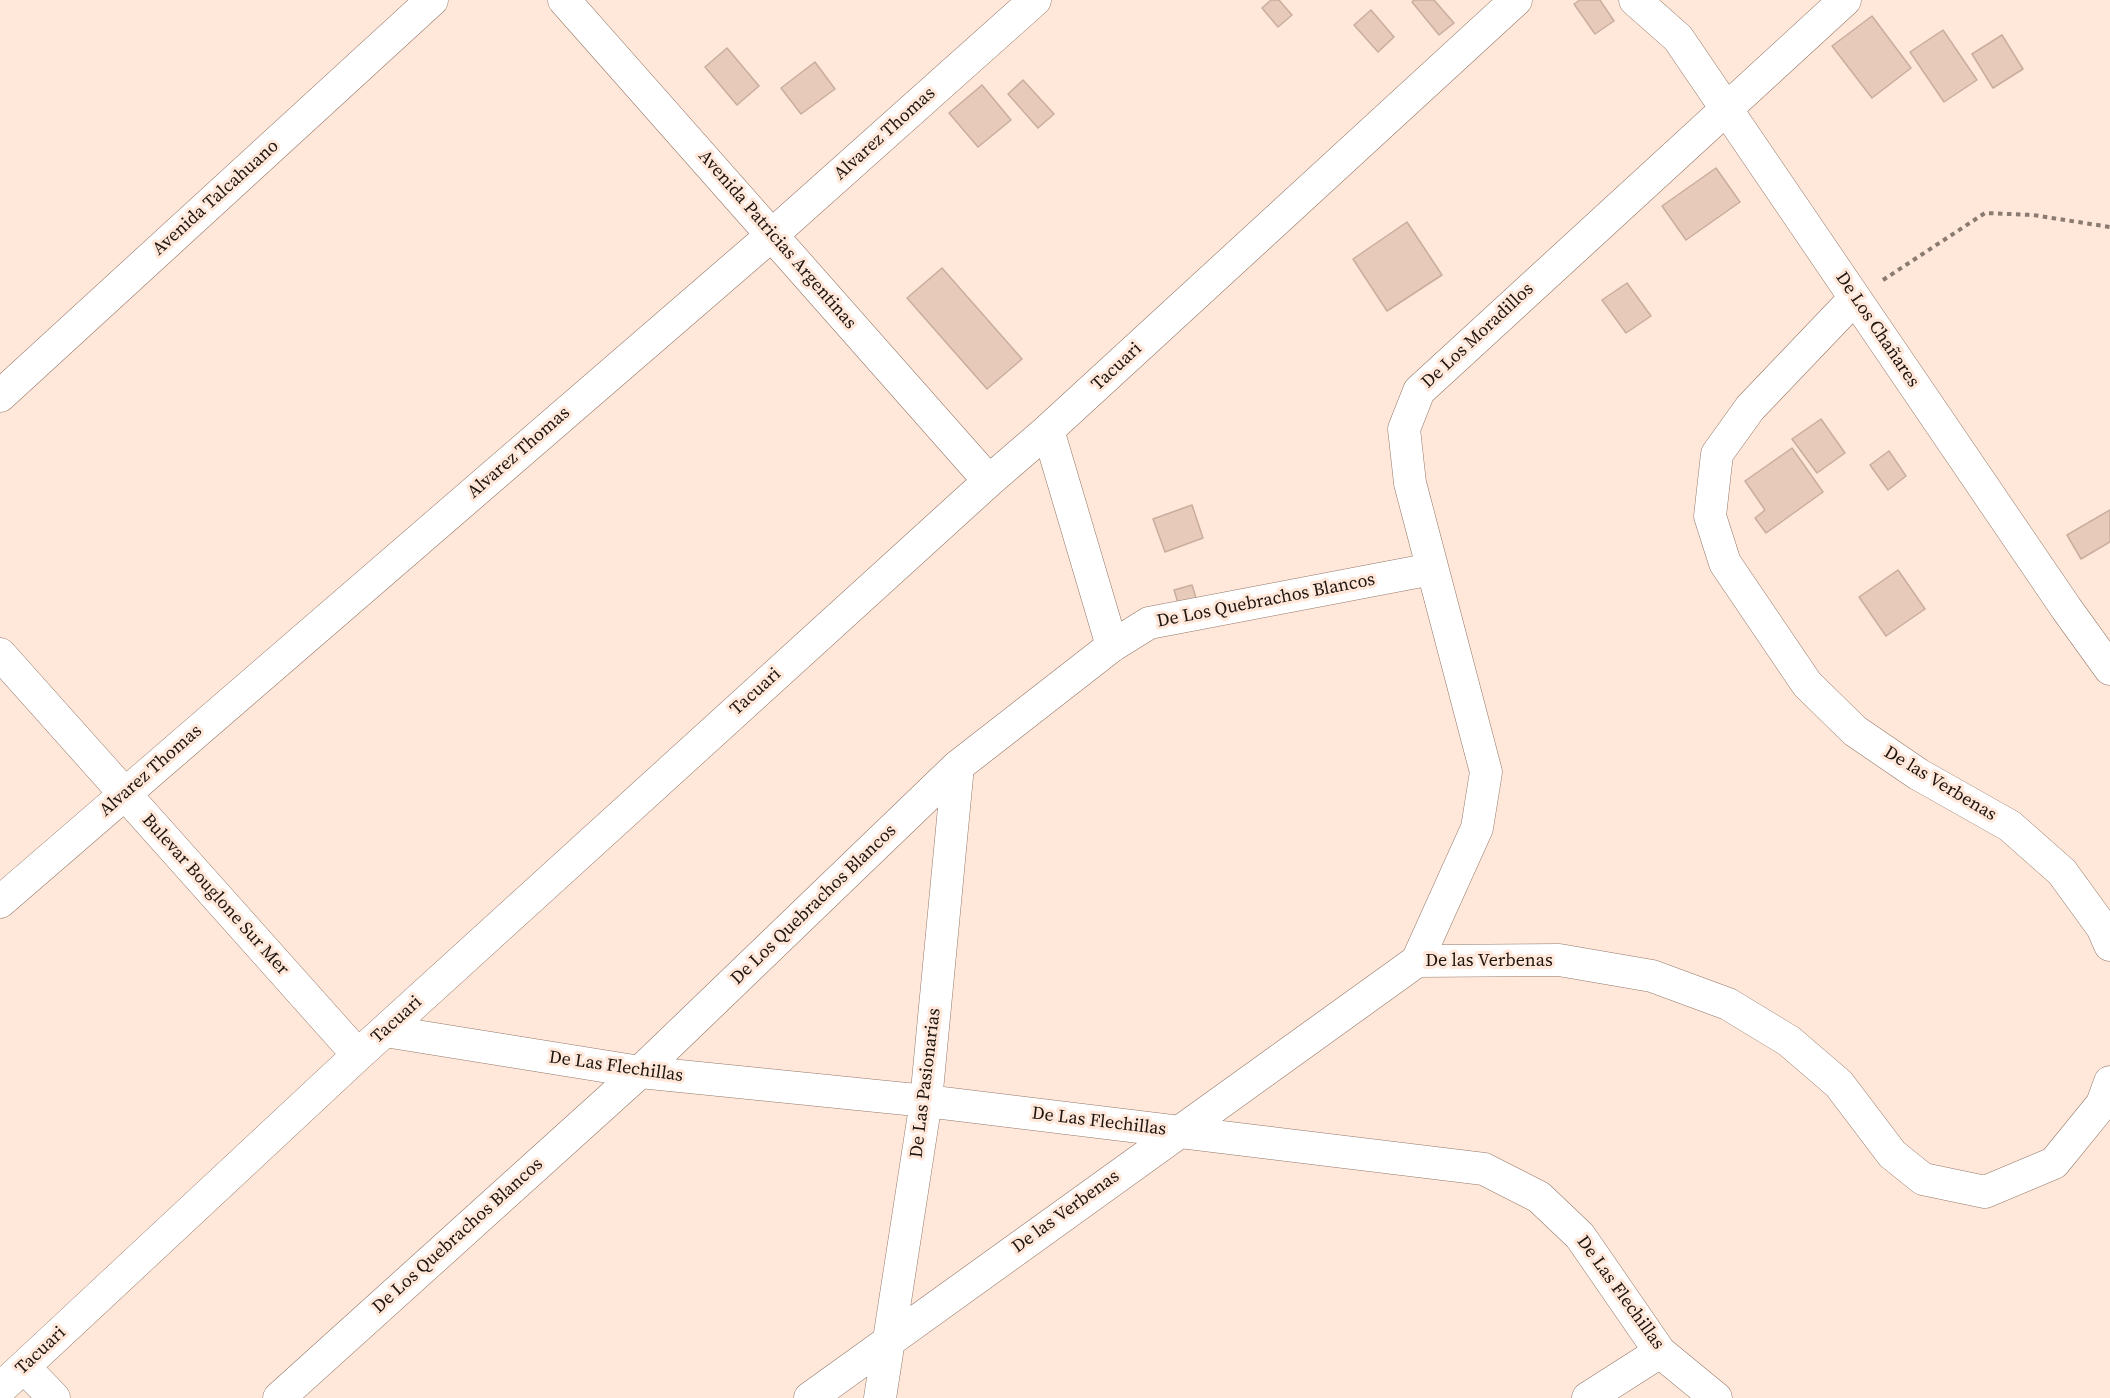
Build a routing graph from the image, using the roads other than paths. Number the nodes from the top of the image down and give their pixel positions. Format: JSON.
{"nodes":[{"id":1,"x":432,"y":0,"type":"edge"},
{"id":2,"x":564,"y":0,"type":"edge"},
{"id":3,"x":1035,"y":0,"type":"edge"},
{"id":4,"x":1516,"y":0,"type":"edge"},
{"id":5,"x":1635,"y":0,"type":"edge"},
{"id":6,"x":1845,"y":0,"type":"edge"},
{"id":7,"x":1727,"y":108,"type":"junction"},
{"id":8,"x":773,"y":234,"type":"junction"},
{"id":9,"x":1855,"y":298,"type":"junction"},
{"id":10,"x":0,"y":396,"type":"edge"},
{"id":11,"x":1048,"y":430,"type":"junction"},
{"id":12,"x":989,"y":481,"type":"junction"},
{"id":13,"x":1432,"y":569,"type":"junction"},
{"id":14,"x":1112,"y":646,"type":"junction"},
{"id":15,"x":0,"y":654,"type":"edge"},
{"id":16,"x":2110,"y":669,"type":"edge"},
{"id":17,"x":958,"y":766,"type":"junction"},
{"id":18,"x":124,"y":793,"type":"junction"},
{"id":19,"x":0,"y":902,"type":"edge"},
{"id":20,"x":2110,"y":945,"type":"edge"},
{"id":21,"x":1417,"y":961,"type":"junction"},
{"id":22,"x":385,"y":1031,"type":"junction"},
{"id":23,"x":358,"y":1055,"type":"junction"},
{"id":24,"x":640,"y":1072,"type":"junction"},
{"id":25,"x":2110,"y":1082,"type":"edge"},
{"id":26,"x":926,"y":1101,"type":"junction"},
{"id":27,"x":1178,"y":1132,"type":"junction"},
{"id":28,"x":891,"y":1338,"type":"junction"},
{"id":29,"x":1660,"y":1352,"type":"junction"},
{"id":30,"x":24,"y":1368,"type":"junction"},
{"id":31,"x":0,"y":1389,"type":"edge"},
{"id":32,"x":54,"y":1398,"type":"edge"},
{"id":33,"x":279,"y":1398,"type":"edge"},
{"id":34,"x":810,"y":1398,"type":"edge"},
{"id":35,"x":880,"y":1398,"type":"edge"},
{"id":36,"x":1588,"y":1398,"type":"edge"},
{"id":37,"x":1716,"y":1398,"type":"edge"}],
"edges":[{"from":1,"to":10,"type":"street","name":"Avenida Talcahuano"},
{"from":2,"to":8,"type":"street","name":"Avenida Patricias Argentinas"},
{"from":3,"to":8,"type":"street","name":"Alvarez Thomas"},
{"from":4,"to":11,"type":"street","name":"Tacuari"},
{"from":5,"to":7,"type":"street","name":"De Los Chañares"},
{"from":6,"to":7,"type":"street","name":"De Los Moradillos"},
{"from":7,"to":9,"type":"street","name":"De Los Chañares"},
{"from":7,"to":13,"type":"street","name":"De Los Moradillos"},
{"from":8,"to":12,"type":"street","name":"Avenida Patricias Argentinas"},
{"from":8,"to":18,"type":"street","name":"Alvarez Thomas"},
{"from":9,"to":16,"type":"street","name":"De Los Chañares"},
{"from":9,"to":20,"type":"street","name":"De las Verbenas"},
{"from":11,"to":12,"type":"street","name":"Tacuari"},
{"from":11,"to":14,"type":"street"},
{"from":12,"to":22,"type":"street","name":"Tacuari"},
{"from":13,"to":14,"type":"street","name":"De Los Quebrachos Blancos"},
{"from":13,"to":21,"type":"street","name":"De Los Moradillos"},
{"from":14,"to":17,"type":"street","name":"De Los Quebrachos Blancos"},
{"from":15,"to":18,"type":"street","name":"Bulevar Bouglone Sur Mer"},
{"from":17,"to":24,"type":"street","name":"De Los Quebrachos Blancos"},
{"from":17,"to":26,"type":"street","name":"De Las Pasionarias"},
{"from":18,"to":19,"type":"street","name":"Alvarez Thomas"},
{"from":18,"to":23,"type":"street","name":"Bulevar Bouglone Sur Mer"},
{"from":21,"to":25,"type":"street","name":"De las Verbenas"},
{"from":21,"to":27,"type":"street","name":"De las Verbenas"},
{"from":22,"to":23,"type":"street","name":"Tacuari"},
{"from":22,"to":24,"type":"street","name":"De Las Flechillas"},
{"from":23,"to":30,"type":"street","name":"Tacuari"},
{"from":24,"to":26,"type":"street","name":"De Las Flechillas"},
{"from":24,"to":33,"type":"street","name":"De Los Quebrachos Blancos"},
{"from":26,"to":27,"type":"street","name":"De Las Flechillas"},
{"from":26,"to":28,"type":"street","name":"De Las Pasionarias"},
{"from":27,"to":28,"type":"street","name":"De las Verbenas"},
{"from":27,"to":29,"type":"street","name":"De Las Flechillas"},
{"from":28,"to":34,"type":"street","name":"De las Verbenas"},
{"from":28,"to":35,"type":"street","name":"De Las Pasionarias"},
{"from":29,"to":36,"type":"street"},
{"from":29,"to":37,"type":"street","name":"De Las Flechillas"},
{"from":30,"to":31,"type":"street","name":"Tacuari"},
{"from":30,"to":32,"type":"street"}]}
